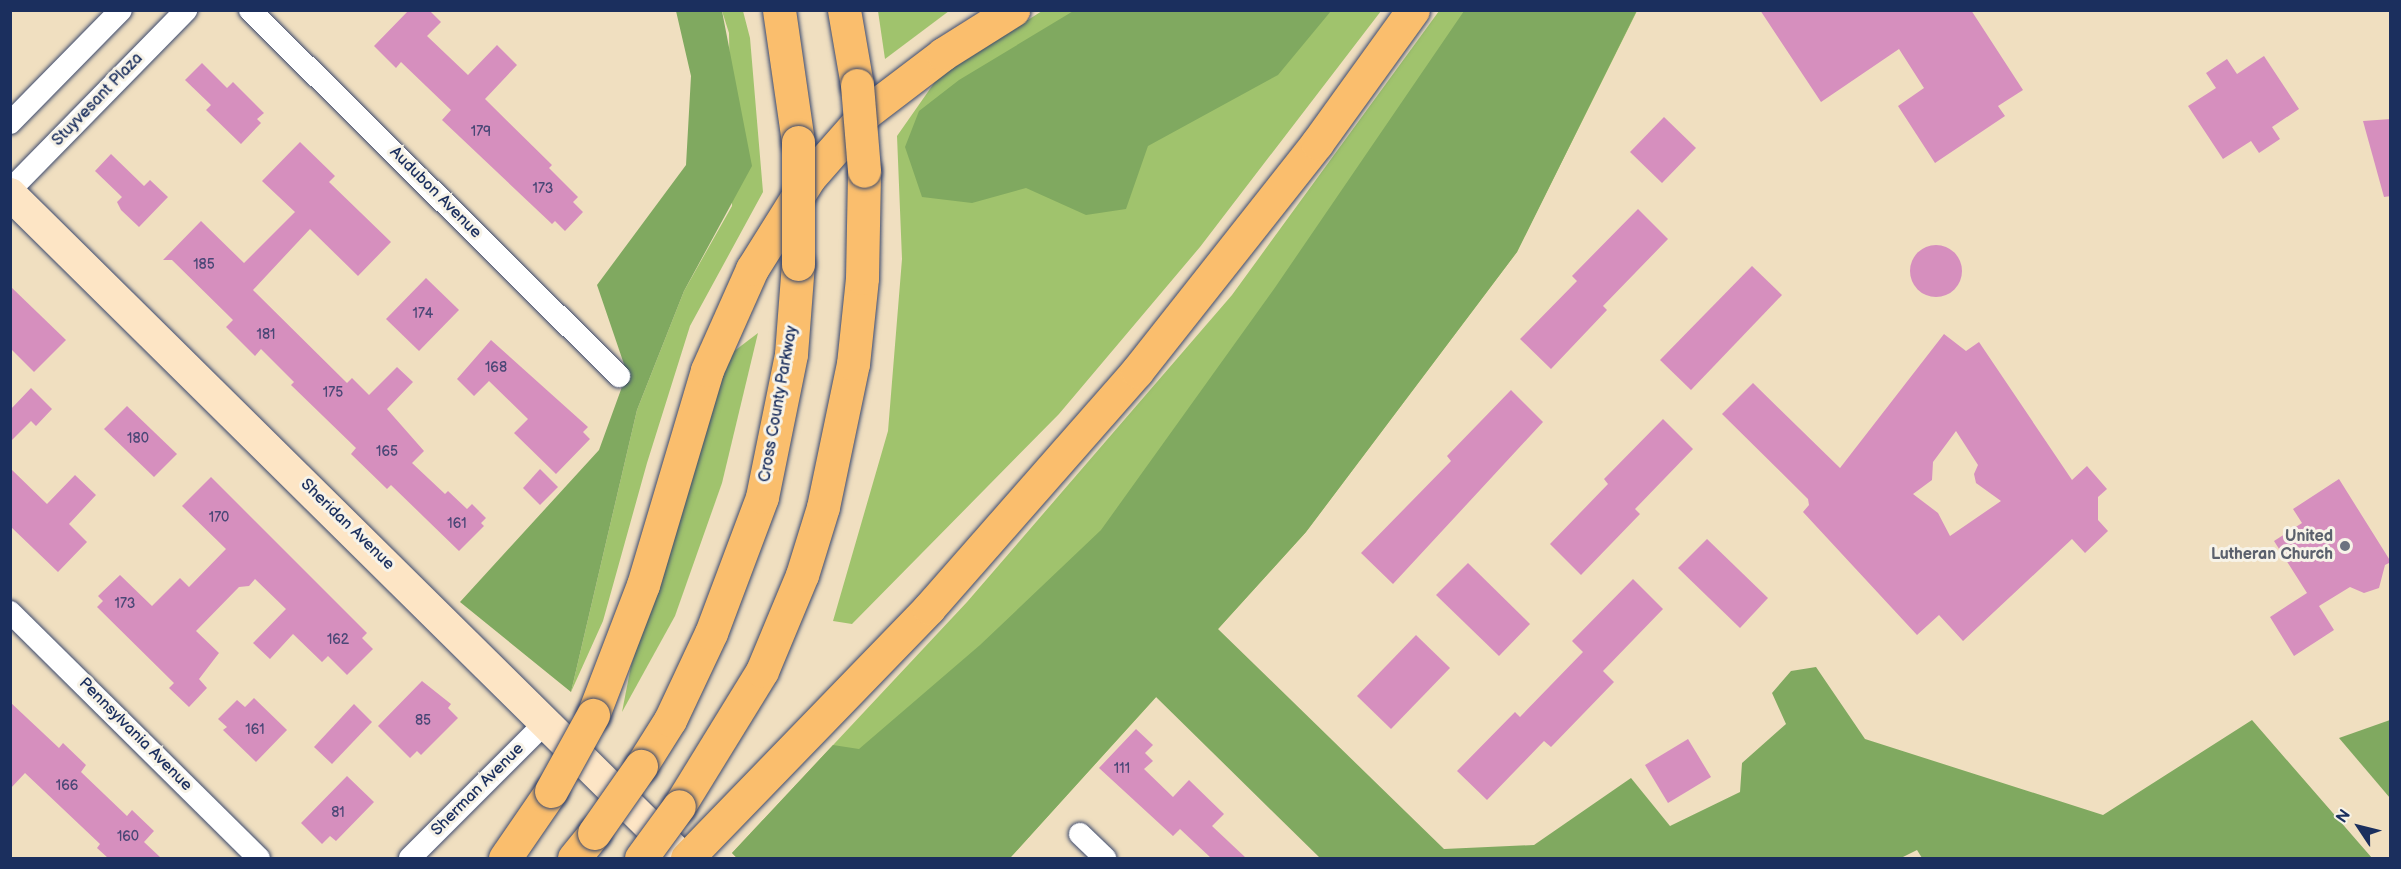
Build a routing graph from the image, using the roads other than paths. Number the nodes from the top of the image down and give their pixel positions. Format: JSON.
{"nodes":[{"id":1,"x":122,"y":10,"type":"edge"},
{"id":2,"x":186,"y":10,"type":"edge"},
{"id":3,"x":250,"y":10,"type":"edge"},
{"id":4,"x":779,"y":10,"type":"edge"},
{"id":5,"x":844,"y":10,"type":"edge"},
{"id":6,"x":1013,"y":10,"type":"edge"},
{"id":7,"x":1413,"y":10,"type":"edge"},
{"id":8,"x":10,"y":123,"type":"edge"},
{"id":9,"x":10,"y":192,"type":"edge"},
{"id":10,"x":619,"y":376,"type":"dead end"},
{"id":11,"x":10,"y":612,"type":"edge"},
{"id":12,"x":546,"y":722,"type":"junction"},
{"id":13,"x":1080,"y":834,"type":"dead end"},
{"id":14,"x":584,"y":846,"type":"edge"},
{"id":15,"x":259,"y":858,"type":"edge"},
{"id":16,"x":410,"y":858,"type":"edge"},
{"id":17,"x":505,"y":858,"type":"edge"},
{"id":18,"x":640,"y":858,"type":"edge"},
{"id":19,"x":682,"y":858,"type":"edge"},
{"id":20,"x":687,"y":858,"type":"edge"},
{"id":21,"x":1105,"y":858,"type":"edge"}],
"edges":[{"from":1,"to":8,"type":"street"},
{"from":2,"to":9,"type":"street","name":"Stuyvesant Plaza"},
{"from":3,"to":10,"type":"street","name":"Audubon Avenue"},
{"from":4,"to":14,"type":"highway","name":"Cross County Parkway","bridge":true},
{"from":5,"to":18,"type":"highway","bridge":true},
{"from":6,"to":17,"type":"highway","bridge":true},
{"from":7,"to":20,"type":"highway"},
{"from":9,"to":12,"type":"street","name":"Sheridan Avenue"},
{"from":11,"to":15,"type":"street","name":"Pennsylvania Avenue"},
{"from":12,"to":16,"type":"street","name":"Sherman Avenue"},
{"from":12,"to":19,"type":"street","name":"Sheridan Avenue"},
{"from":13,"to":21,"type":"street"}]}
